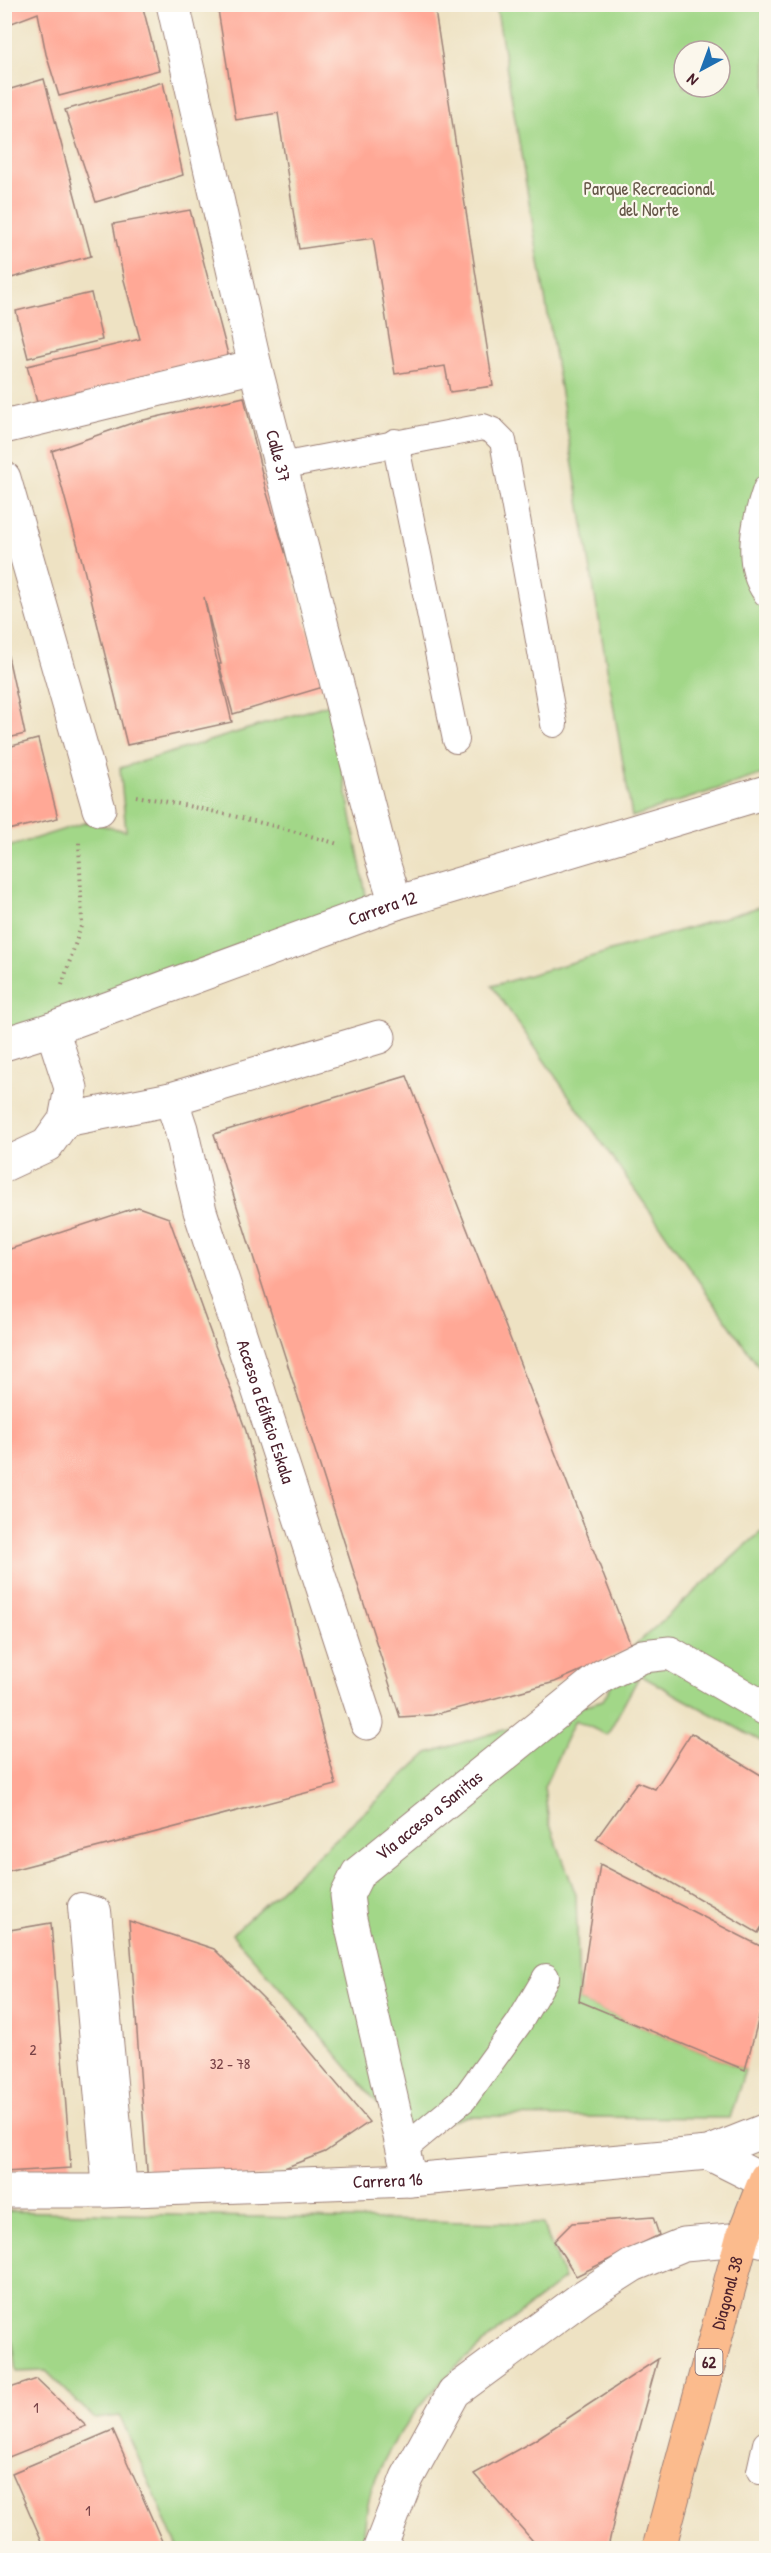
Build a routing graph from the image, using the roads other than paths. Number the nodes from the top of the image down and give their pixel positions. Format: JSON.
{"nodes":[{"id":1,"x":172,"y":4,"type":"edge"},
{"id":2,"x":255,"y":366,"type":"junction"},
{"id":3,"x":4,"y":428,"type":"edge"},
{"id":4,"x":395,"y":442,"type":"junction"},
{"id":5,"x":281,"y":466,"type":"junction"},
{"id":6,"x":4,"y":478,"type":"edge"},
{"id":7,"x":766,"y":489,"type":"edge"},
{"id":8,"x":766,"y":594,"type":"edge"},
{"id":9,"x":554,"y":724,"type":"dead end"},
{"id":10,"x":456,"y":740,"type":"dead end"},
{"id":11,"x":766,"y":792,"type":"edge"},
{"id":12,"x":95,"y":799,"type":"road end"},
{"id":13,"x":396,"y":903,"type":"junction"},
{"id":14,"x":54,"y":1037,"type":"junction"},
{"id":15,"x":379,"y":1037,"type":"dead end"},
{"id":16,"x":4,"y":1044,"type":"edge"},
{"id":17,"x":171,"y":1099,"type":"junction"},
{"id":18,"x":65,"y":1120,"type":"junction"},
{"id":19,"x":4,"y":1165,"type":"edge"},
{"id":20,"x":766,"y":1709,"type":"edge"},
{"id":21,"x":368,"y":1723,"type":"dead end"},
{"id":22,"x":546,"y":1977,"type":"dead end"},
{"id":23,"x":766,"y":2130,"type":"edge"},
{"id":24,"x":405,"y":2148,"type":"junction"},
{"id":25,"x":708,"y":2153,"type":"junction"},
{"id":26,"x":410,"y":2180,"type":"junction"},
{"id":27,"x":766,"y":2181,"type":"edge"},
{"id":28,"x":115,"y":2190,"type":"junction"},
{"id":29,"x":4,"y":2191,"type":"edge"},
{"id":30,"x":754,"y":2242,"type":"edge"},
{"id":31,"x":766,"y":2444,"type":"edge"},
{"id":32,"x":760,"y":2471,"type":"dead end"},
{"id":33,"x":380,"y":2548,"type":"edge"},
{"id":34,"x":659,"y":2548,"type":"edge"}],
"edges":[{"from":1,"to":2,"type":"street","name":"Calle 37"},
{"from":2,"to":3,"type":"street"},
{"from":2,"to":5,"type":"street","name":"Calle 37"},
{"from":4,"to":5,"type":"lane"},
{"from":4,"to":9,"type":"lane"},
{"from":4,"to":10,"type":"lane"},
{"from":5,"to":13,"type":"street","name":"Calle 37"},
{"from":6,"to":12,"type":"street"},
{"from":7,"to":8,"type":"lane"},
{"from":11,"to":13,"type":"street","name":"Carrera 12"},
{"from":13,"to":14,"type":"street","name":"Carrera 12"},
{"from":14,"to":16,"type":"street","name":"Carrera 12"},
{"from":14,"to":18,"type":"street"},
{"from":15,"to":17,"type":"street"},
{"from":17,"to":18,"type":"street"},
{"from":17,"to":21,"type":"street","name":"Acceso a Edificio Eskala"},
{"from":18,"to":19,"type":"street"},
{"from":20,"to":24,"type":"street","name":"Vía acceso a Sanitas"},
{"from":22,"to":24,"type":"lane"},
{"from":23,"to":25,"type":"street","name":"Carrera 16"},
{"from":24,"to":26,"type":"street","name":"Vía acceso a Sanitas"},
{"from":25,"to":26,"type":"street","name":"Carrera 16"},
{"from":25,"to":27,"type":"street"},
{"from":26,"to":28,"type":"street","name":"Carrera 16"},
{"from":27,"to":30,"type":"main road","name":"Diagonal 38","number":"62"},
{"from":28,"to":28,"type":"lane"},
{"from":28,"to":29,"type":"street","name":"Carrera 16"},
{"from":30,"to":33,"type":"street"},
{"from":30,"to":34,"type":"main road","name":"Diagonal 38","number":"62"},
{"from":31,"to":32,"type":"lane"}]}
